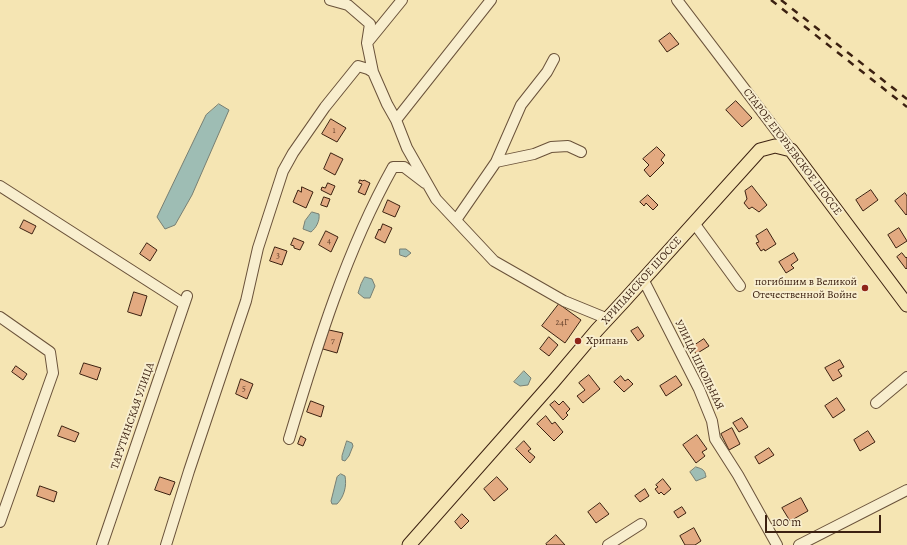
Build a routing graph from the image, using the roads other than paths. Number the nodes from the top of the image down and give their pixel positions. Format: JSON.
{"nodes":[{"id":1,"x":330,"y":0,"type":"edge"},
{"id":2,"x":402,"y":0,"type":"edge"},
{"id":3,"x":492,"y":0,"type":"edge"},
{"id":4,"x":677,"y":0,"type":"edge"},
{"id":5,"x":367,"y":43,"type":"junction"},
{"id":6,"x":554,"y":59,"type":"dead end"},
{"id":7,"x":373,"y":72,"type":"junction"},
{"id":8,"x":396,"y":120,"type":"junction"},
{"id":9,"x":791,"y":150,"type":"junction"},
{"id":10,"x":581,"y":152,"type":"dead end"},
{"id":11,"x":496,"y":162,"type":"junction"},
{"id":12,"x":0,"y":186,"type":"edge"},
{"id":13,"x":429,"y":187,"type":"junction"},
{"id":14,"x":456,"y":220,"type":"junction"},
{"id":15,"x":694,"y":223,"type":"junction"},
{"id":16,"x":643,"y":279,"type":"junction"},
{"id":17,"x":740,"y":286,"type":"dead end"},
{"id":18,"x":907,"y":305,"type":"edge"},
{"id":19,"x":0,"y":317,"type":"edge"},
{"id":20,"x":608,"y":320,"type":"junction"},
{"id":21,"x":907,"y":377,"type":"edge"},
{"id":22,"x":876,"y":403,"type":"dead end"},
{"id":23,"x":289,"y":438,"type":"dead end"},
{"id":24,"x":907,"y":490,"type":"edge"},
{"id":25,"x":0,"y":522,"type":"edge"},
{"id":26,"x":641,"y":524,"type":"dead end"},
{"id":27,"x":102,"y":545,"type":"edge"},
{"id":28,"x":166,"y":545,"type":"edge"},
{"id":29,"x":410,"y":545,"type":"edge"},
{"id":30,"x":608,"y":545,"type":"edge"},
{"id":31,"x":777,"y":545,"type":"edge"},
{"id":32,"x":799,"y":545,"type":"edge"}],
"edges":[{"from":1,"to":5,"type":"street"},
{"from":2,"to":5,"type":"street"},
{"from":3,"to":8,"type":"street"},
{"from":4,"to":9,"type":"street","name":"СТАРОЕ ЕГОРЬЕВСКОЕ ШОССЕ"},
{"from":5,"to":7,"type":"street"},
{"from":6,"to":11,"type":"street"},
{"from":7,"to":8,"type":"street"},
{"from":7,"to":28,"type":"street"},
{"from":8,"to":13,"type":"street"},
{"from":9,"to":15,"type":"main road","name":"ХРИПАНСКОЕ ШОССЕ"},
{"from":9,"to":18,"type":"main road","name":"СТАРОЕ ЕГОРЬЕВСКОЕ ШОССЕ"},
{"from":10,"to":11,"type":"street"},
{"from":11,"to":14,"type":"street"},
{"from":12,"to":27,"type":"street","name":"ТАРУТИНСКАЯ УЛИЦА"},
{"from":13,"to":14,"type":"street"},
{"from":13,"to":23,"type":"street"},
{"from":14,"to":20,"type":"street"},
{"from":15,"to":16,"type":"main road","name":"ХРИПАНСКОЕ ШОССЕ"},
{"from":15,"to":17,"type":"street"},
{"from":16,"to":20,"type":"main road","name":"ХРИПАНСКОЕ ШОССЕ"},
{"from":16,"to":31,"type":"street","name":"УЛИЦА ШКОЛЬНАЯ"},
{"from":19,"to":25,"type":"street"},
{"from":20,"to":29,"type":"main road","name":"ХРИПАНСКОЕ ШОССЕ"},
{"from":21,"to":22,"type":"street"},
{"from":24,"to":32,"type":"street"},
{"from":26,"to":30,"type":"street"}]}
